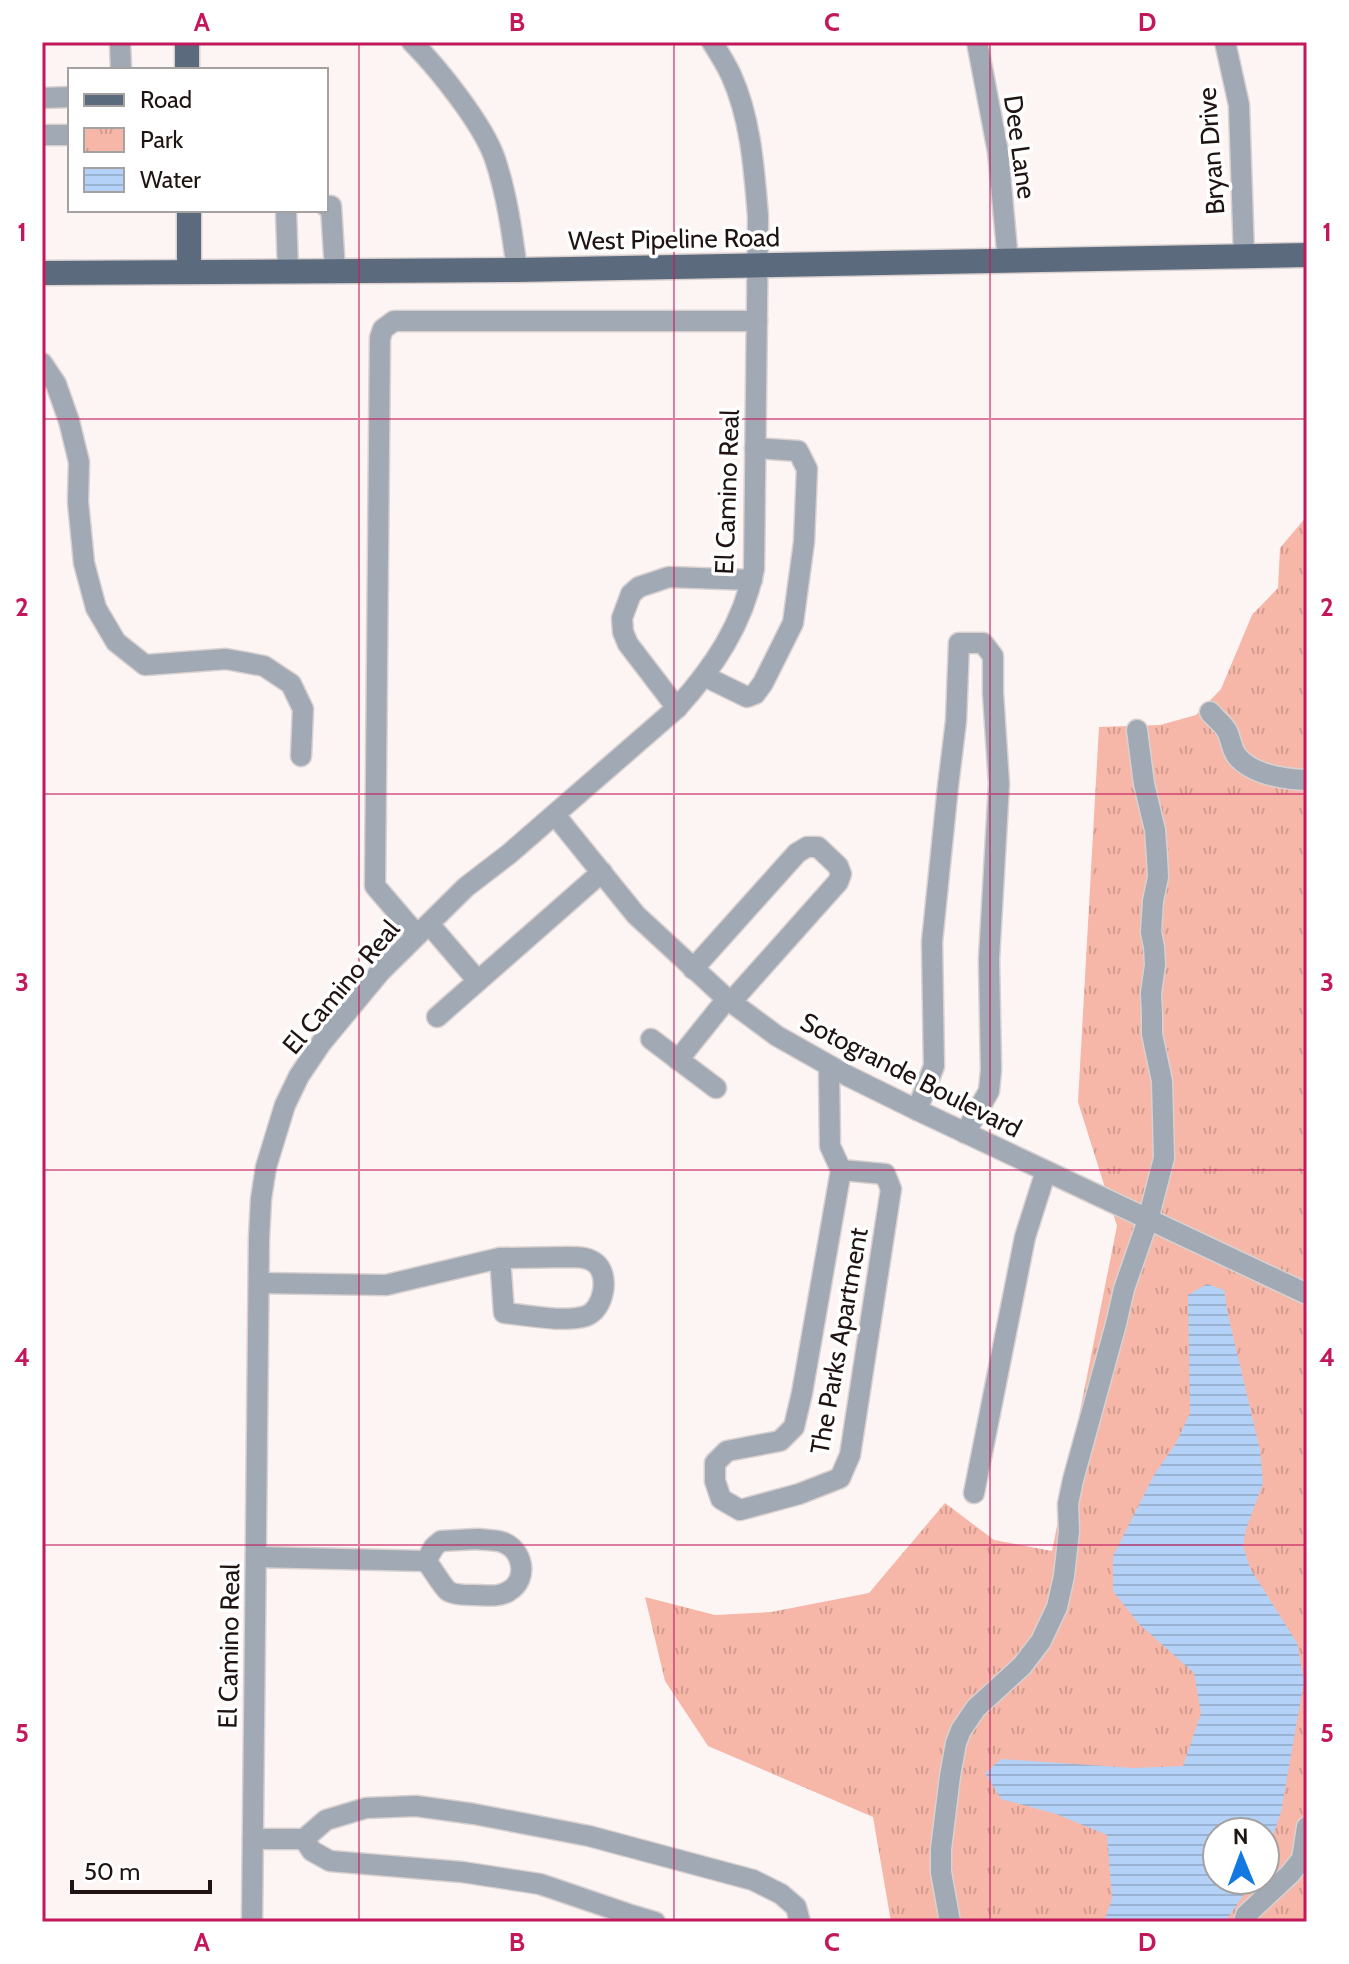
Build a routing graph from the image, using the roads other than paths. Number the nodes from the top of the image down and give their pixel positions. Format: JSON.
{"nodes":[{"id":1,"x":120,"y":42,"type":"edge"},
{"id":2,"x":187,"y":42,"type":"edge"},
{"id":3,"x":412,"y":42,"type":"edge"},
{"id":4,"x":712,"y":42,"type":"edge"},
{"id":5,"x":977,"y":42,"type":"edge"},
{"id":6,"x":1225,"y":42,"type":"edge"},
{"id":7,"x":121,"y":68,"type":"edge"},
{"id":8,"x":187,"y":68,"type":"edge"},
{"id":9,"x":68,"y":97,"type":"edge"},
{"id":10,"x":42,"y":98,"type":"edge"},
{"id":11,"x":42,"y":135,"type":"edge"},
{"id":12,"x":68,"y":135,"type":"edge"},
{"id":13,"x":328,"y":206,"type":"edge"},
{"id":14,"x":189,"y":212,"type":"edge"},
{"id":15,"x":286,"y":212,"type":"edge"},
{"id":16,"x":1307,"y":255,"type":"edge"},
{"id":17,"x":1244,"y":256,"type":"junction"},
{"id":18,"x":1008,"y":261,"type":"junction"},
{"id":19,"x":757,"y":265,"type":"junction"},
{"id":20,"x":517,"y":270,"type":"junction"},
{"id":21,"x":288,"y":271,"type":"junction"},
{"id":22,"x":335,"y":271,"type":"junction"},
{"id":23,"x":189,"y":272,"type":"junction"},
{"id":24,"x":42,"y":273,"type":"edge"},
{"id":25,"x":757,"y":321,"type":"junction"},
{"id":26,"x":42,"y":363,"type":"edge"},
{"id":27,"x":755,"y":448,"type":"junction"},
{"id":28,"x":752,"y":580,"type":"junction"},
{"id":29,"x":704,"y":676,"type":"junction"},
{"id":30,"x":677,"y":708,"type":"junction"},
{"id":31,"x":1210,"y":712,"type":"dead end"},
{"id":32,"x":1137,"y":730,"type":"dead end"},
{"id":33,"x":301,"y":756,"type":"dead end"},
{"id":34,"x":1301,"y":780,"type":"edge"},
{"id":35,"x":555,"y":815,"type":"junction"},
{"id":36,"x":602,"y":872,"type":"junction"},
{"id":37,"x":423,"y":930,"type":"junction"},
{"id":38,"x":693,"y":969,"type":"junction"},
{"id":39,"x":478,"y":981,"type":"junction"},
{"id":40,"x":729,"y":1000,"type":"junction"},
{"id":41,"x":437,"y":1017,"type":"dead end"},
{"id":42,"x":651,"y":1039,"type":"dead end"},
{"id":43,"x":678,"y":1060,"type":"junction"},
{"id":44,"x":829,"y":1066,"type":"junction"},
{"id":45,"x":716,"y":1088,"type":"dead end"},
{"id":46,"x":917,"y":1110,"type":"junction"},
{"id":47,"x":965,"y":1133,"type":"junction"},
{"id":48,"x":841,"y":1170,"type":"junction"},
{"id":49,"x":1046,"y":1171,"type":"junction"},
{"id":50,"x":1148,"y":1220,"type":"junction"},
{"id":51,"x":500,"y":1258,"type":"junction"},
{"id":52,"x":259,"y":1283,"type":"junction"},
{"id":53,"x":1307,"y":1294,"type":"edge"},
{"id":54,"x":974,"y":1493,"type":"dead end"},
{"id":55,"x":256,"y":1557,"type":"junction"},
{"id":56,"x":426,"y":1561,"type":"dead end"},
{"id":57,"x":1307,"y":1827,"type":"edge"},
{"id":58,"x":253,"y":1839,"type":"junction"},
{"id":59,"x":304,"y":1839,"type":"junction"},
{"id":60,"x":252,"y":1922,"type":"edge"},
{"id":61,"x":655,"y":1922,"type":"edge"},
{"id":62,"x":800,"y":1922,"type":"edge"},
{"id":63,"x":950,"y":1922,"type":"edge"},
{"id":64,"x":1244,"y":1922,"type":"edge"}],
"edges":[{"from":1,"to":7,"type":"street"},
{"from":2,"to":8,"type":"main road"},
{"from":3,"to":20,"type":"street"},
{"from":4,"to":19,"type":"street","name":"El Camino Real"},
{"from":5,"to":18,"type":"street","name":"Dee Lane"},
{"from":6,"to":17,"type":"street","name":"Bryan Drive"},
{"from":9,"to":10,"type":"street"},
{"from":11,"to":12,"type":"street"},
{"from":13,"to":22,"type":"street"},
{"from":14,"to":23,"type":"main road"},
{"from":15,"to":21,"type":"street"},
{"from":16,"to":17,"type":"main road","name":"West Pipeline Road"},
{"from":17,"to":18,"type":"main road","name":"West Pipeline Road"},
{"from":18,"to":19,"type":"main road","name":"West Pipeline Road"},
{"from":19,"to":20,"type":"main road","name":"West Pipeline Road"},
{"from":19,"to":25,"type":"street","name":"El Camino Real"},
{"from":20,"to":22,"type":"main road","name":"West Pipeline Road"},
{"from":21,"to":22,"type":"main road","name":"West Pipeline Road"},
{"from":21,"to":23,"type":"main road","name":"West Pipeline Road"},
{"from":23,"to":24,"type":"main road","name":"West Pipeline Road"},
{"from":25,"to":27,"type":"street","name":"El Camino Real"},
{"from":25,"to":37,"type":"street"},
{"from":26,"to":33,"type":"street"},
{"from":27,"to":28,"type":"street","name":"El Camino Real"},
{"from":27,"to":29,"type":"street"},
{"from":28,"to":29,"type":"street","name":"El Camino Real"},
{"from":28,"to":30,"type":"street"},
{"from":29,"to":30,"type":"street","name":"El Camino Real"},
{"from":30,"to":35,"type":"street","name":"El Camino Real"},
{"from":31,"to":34,"type":"street"},
{"from":32,"to":50,"type":"street"},
{"from":35,"to":36,"type":"street","name":"Sotogrande Boulevard"},
{"from":35,"to":37,"type":"street","name":"El Camino Real"},
{"from":36,"to":38,"type":"street","name":"Sotogrande Boulevard"},
{"from":36,"to":39,"type":"street"},
{"from":37,"to":39,"type":"street"},
{"from":37,"to":52,"type":"street","name":"El Camino Real"},
{"from":38,"to":40,"type":"street","name":"Sotogrande Boulevard"},
{"from":38,"to":40,"type":"street"},
{"from":39,"to":41,"type":"street"},
{"from":40,"to":43,"type":"street"},
{"from":40,"to":44,"type":"street","name":"Sotogrande Boulevard"},
{"from":42,"to":43,"type":"street"},
{"from":43,"to":45,"type":"street"},
{"from":44,"to":46,"type":"street","name":"Sotogrande Boulevard"},
{"from":44,"to":48,"type":"street","name":"The Parks Apartment"},
{"from":46,"to":47,"type":"street","name":"Sotogrande Boulevard"},
{"from":46,"to":47,"type":"street"},
{"from":47,"to":49,"type":"street","name":"Sotogrande Boulevard"},
{"from":48,"to":48,"type":"street","name":"The Parks Apartment"},
{"from":49,"to":50,"type":"street","name":"Sotogrande Boulevard"},
{"from":49,"to":54,"type":"street"},
{"from":50,"to":53,"type":"street","name":"Sotogrande Boulevard"},
{"from":50,"to":63,"type":"street"},
{"from":51,"to":51,"type":"street"},
{"from":51,"to":52,"type":"street"},
{"from":52,"to":55,"type":"street","name":"El Camino Real"},
{"from":55,"to":56,"type":"street"},
{"from":55,"to":58,"type":"street","name":"El Camino Real"},
{"from":57,"to":64,"type":"street"},
{"from":58,"to":59,"type":"street"},
{"from":58,"to":60,"type":"street","name":"El Camino Real"},
{"from":59,"to":61,"type":"street"},
{"from":59,"to":62,"type":"street"}]}
